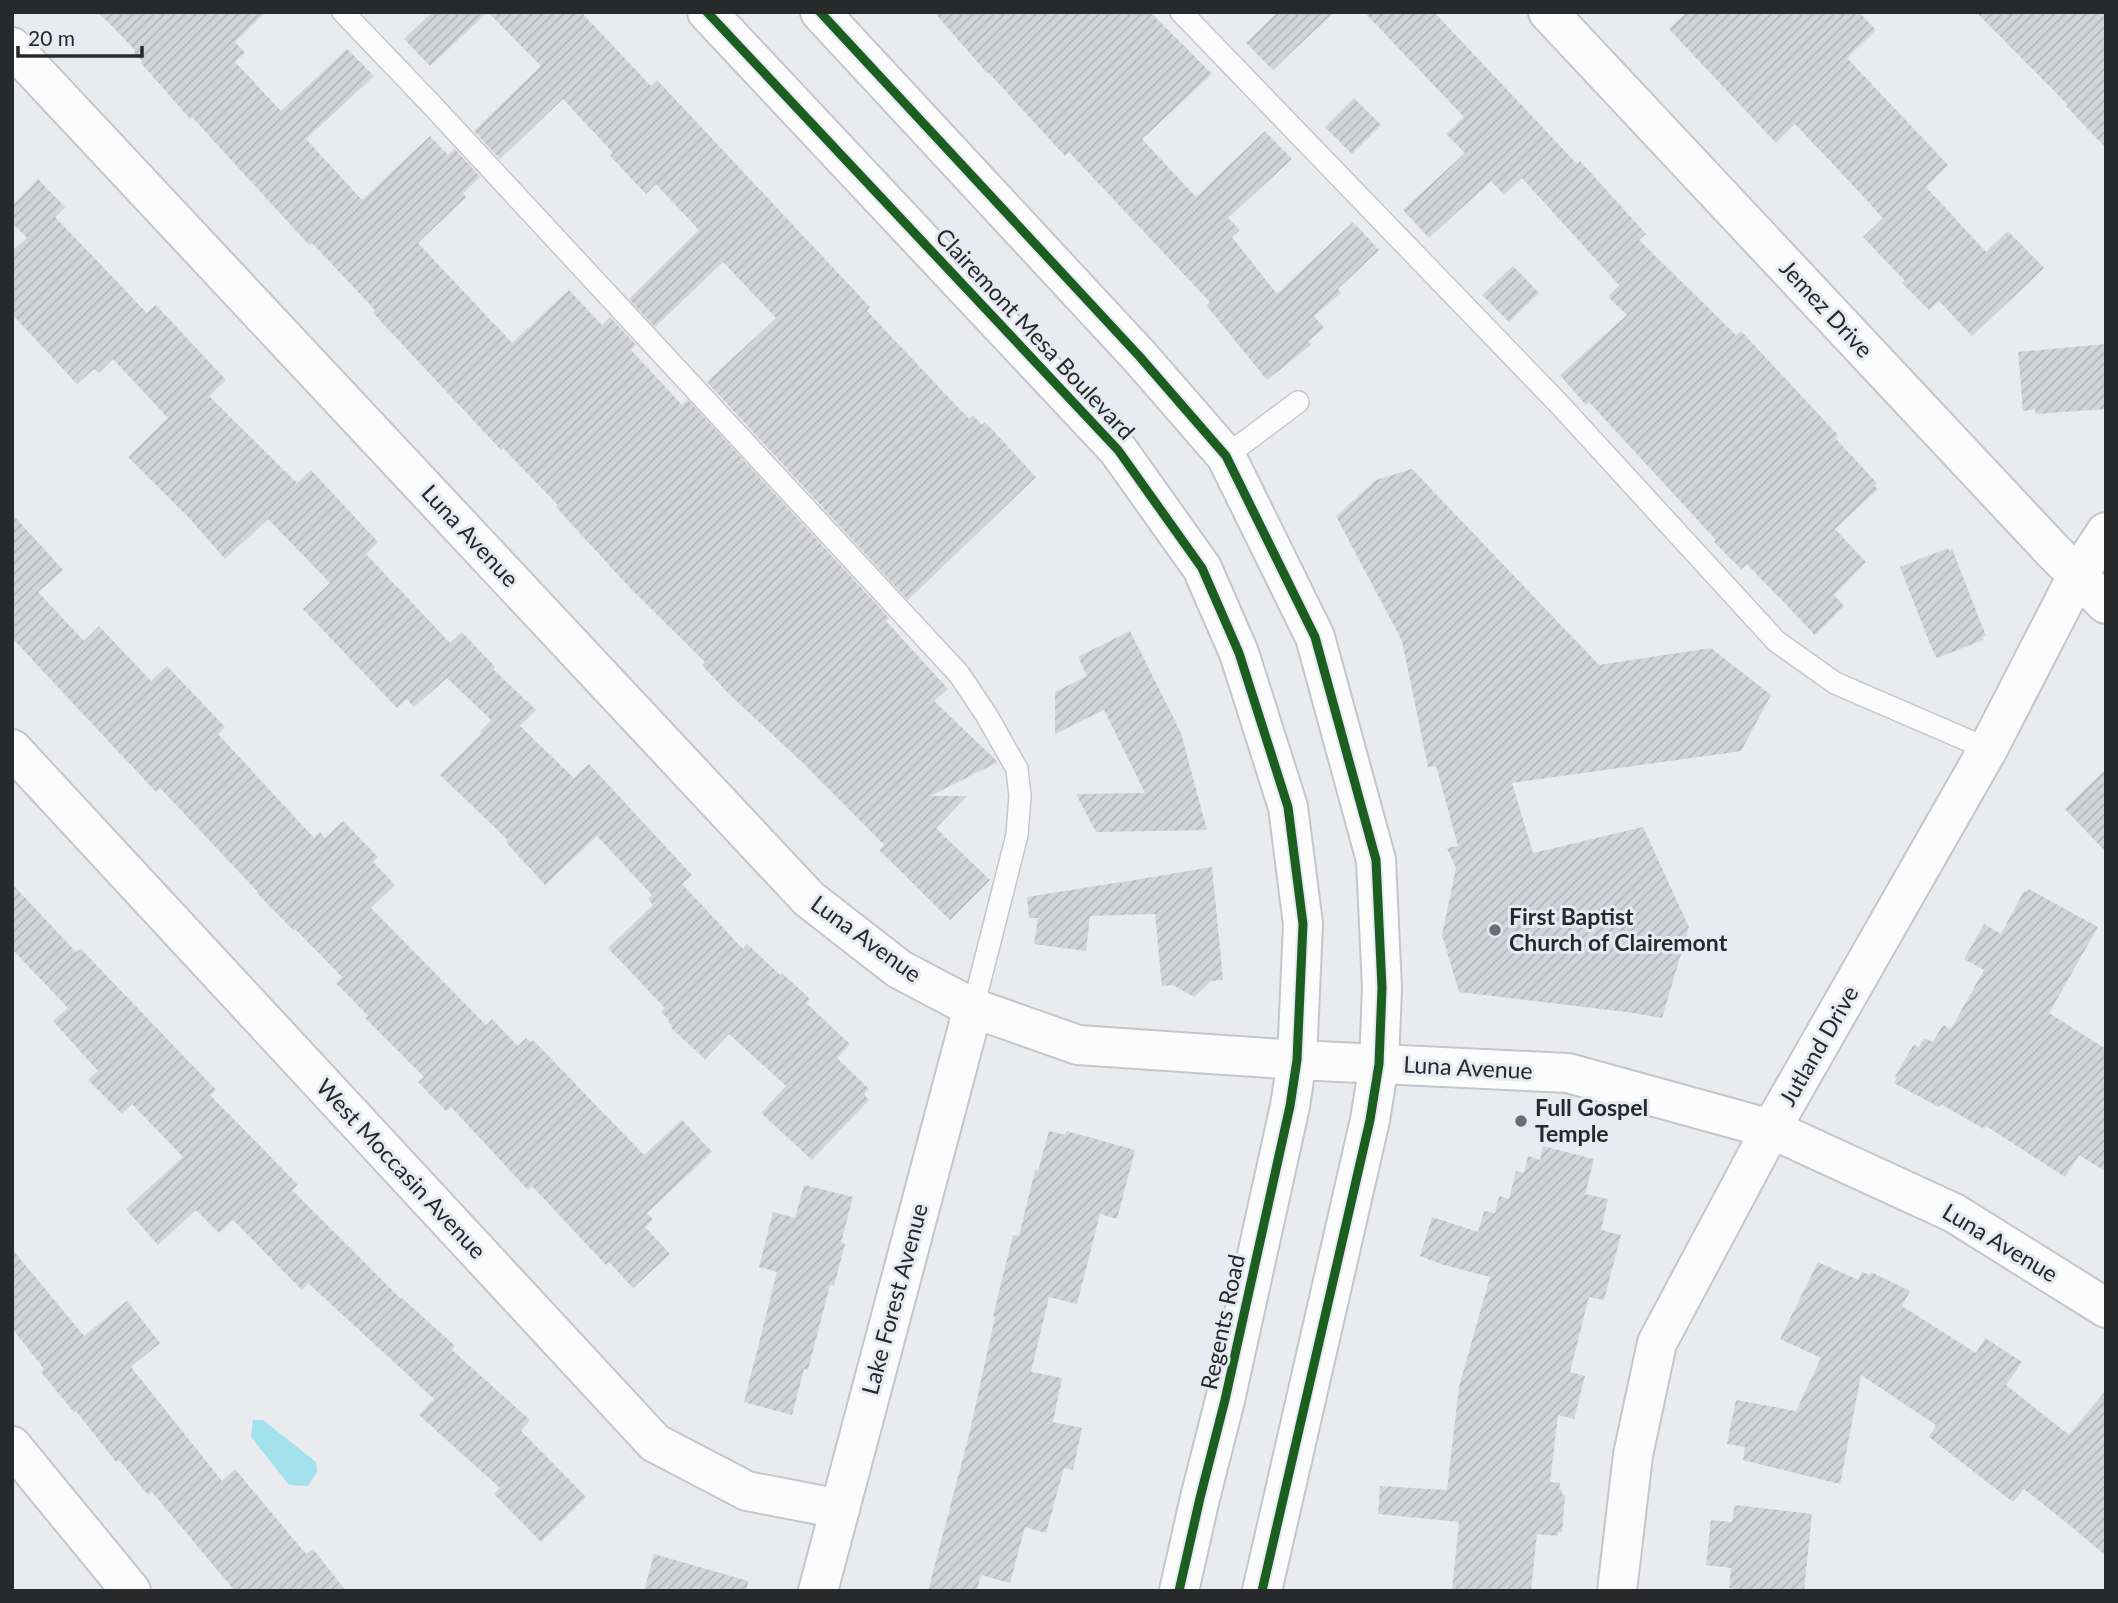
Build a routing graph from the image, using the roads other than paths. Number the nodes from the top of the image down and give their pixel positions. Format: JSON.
{"nodes":[{"id":1,"x":343,"y":12,"type":"edge"},
{"id":2,"x":707,"y":12,"type":"edge"},
{"id":3,"x":820,"y":12,"type":"edge"},
{"id":4,"x":1181,"y":12,"type":"edge"},
{"id":5,"x":1548,"y":12,"type":"edge"},
{"id":6,"x":12,"y":47,"type":"edge"},
{"id":7,"x":1298,"y":402,"type":"dead end"},
{"id":8,"x":1226,"y":456,"type":"junction"},
{"id":9,"x":2106,"y":532,"type":"edge"},
{"id":10,"x":2077,"y":576,"type":"junction"},
{"id":11,"x":2106,"y":604,"type":"edge"},
{"id":12,"x":1987,"y":749,"type":"junction"},
{"id":13,"x":12,"y":750,"type":"edge"},
{"id":14,"x":973,"y":1008,"type":"junction"},
{"id":15,"x":1297,"y":1059,"type":"junction"},
{"id":16,"x":1379,"y":1064,"type":"junction"},
{"id":17,"x":1771,"y":1129,"type":"junction"},
{"id":18,"x":2106,"y":1308,"type":"edge"},
{"id":19,"x":12,"y":1446,"type":"edge"},
{"id":20,"x":840,"y":1509,"type":"junction"},
{"id":21,"x":131,"y":1591,"type":"edge"},
{"id":22,"x":818,"y":1591,"type":"edge"},
{"id":23,"x":1179,"y":1591,"type":"edge"},
{"id":24,"x":1262,"y":1591,"type":"edge"},
{"id":25,"x":1617,"y":1591,"type":"edge"}],
"edges":[{"from":1,"to":14,"type":"lane"},
{"from":2,"to":15,"type":"street","name":"Clairemont Mesa Boulevard"},
{"from":3,"to":8,"type":"street"},
{"from":4,"to":12,"type":"lane"},
{"from":5,"to":10,"type":"street","name":"Jemez Drive"},
{"from":6,"to":14,"type":"street","name":"Luna Avenue"},
{"from":7,"to":8,"type":"lane"},
{"from":8,"to":16,"type":"street"},
{"from":9,"to":10,"type":"street","name":"Jutland Drive"},
{"from":10,"to":11,"type":"street","name":"Jemez Drive"},
{"from":10,"to":12,"type":"street","name":"Jutland Drive"},
{"from":12,"to":17,"type":"street","name":"Jutland Drive"},
{"from":13,"to":20,"type":"street","name":"West Moccasin Avenue"},
{"from":14,"to":15,"type":"street","name":"Luna Avenue"},
{"from":14,"to":20,"type":"street","name":"Lake Forest Avenue"},
{"from":15,"to":16,"type":"street","name":"Luna Avenue"},
{"from":15,"to":23,"type":"street","name":"Regents Road"},
{"from":16,"to":17,"type":"street","name":"Luna Avenue"},
{"from":16,"to":24,"type":"street"},
{"from":17,"to":18,"type":"street","name":"Luna Avenue"},
{"from":17,"to":25,"type":"street","name":"Jutland Drive"},
{"from":19,"to":21,"type":"street"},
{"from":20,"to":22,"type":"street","name":"Lake Forest Avenue"}]}
